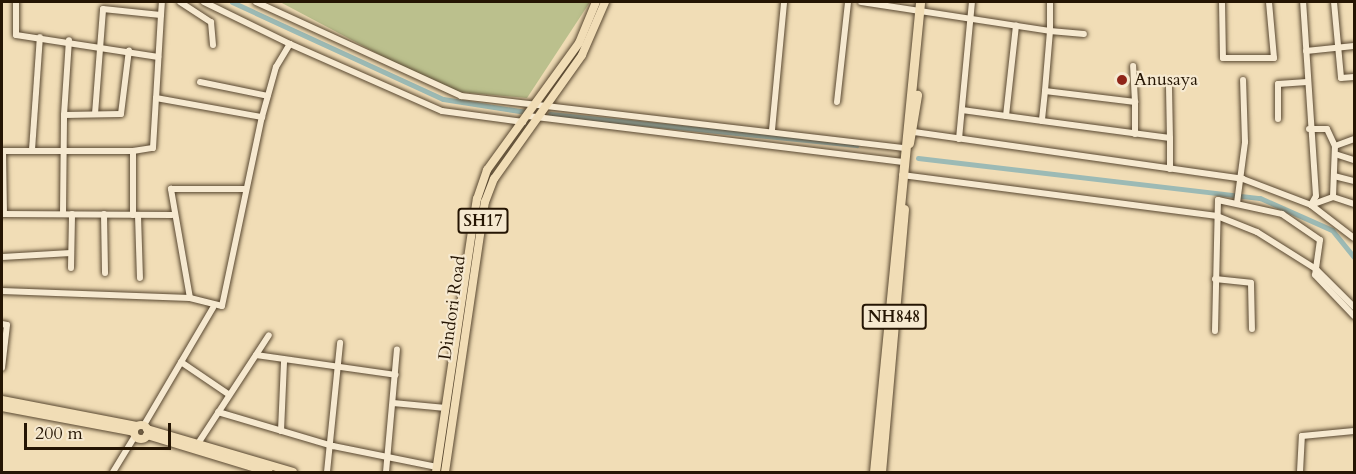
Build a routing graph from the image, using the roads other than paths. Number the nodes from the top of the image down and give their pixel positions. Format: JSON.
{"nodes":[{"id":1,"x":16,"y":2,"type":"edge"},
{"id":2,"x":104,"y":2,"type":"edge"},
{"id":3,"x":162,"y":2,"type":"edge"},
{"id":4,"x":180,"y":2,"type":"edge"},
{"id":5,"x":204,"y":2,"type":"edge"},
{"id":6,"x":256,"y":2,"type":"edge"},
{"id":7,"x":596,"y":2,"type":"edge"},
{"id":8,"x":605,"y":2,"type":"edge"},
{"id":9,"x":784,"y":2,"type":"edge"},
{"id":10,"x":848,"y":2,"type":"edge"},
{"id":11,"x":861,"y":2,"type":"edge"},
{"id":12,"x":920,"y":2,"type":"edge"},
{"id":13,"x":926,"y":2,"type":"edge"},
{"id":14,"x":972,"y":2,"type":"edge"},
{"id":15,"x":1050,"y":2,"type":"edge"},
{"id":16,"x":1222,"y":2,"type":"edge"},
{"id":17,"x":1269,"y":2,"type":"edge"},
{"id":18,"x":1303,"y":2,"type":"edge"},
{"id":19,"x":1334,"y":2,"type":"edge"},
{"id":20,"x":103,"y":9,"type":"junction"},
{"id":21,"x":922,"y":13,"type":"junction"},
{"id":22,"x":161,"y":15,"type":"junction"},
{"id":23,"x":970,"y":22,"type":"junction"},
{"id":24,"x":1016,"y":26,"type":"junction"},
{"id":25,"x":1050,"y":31,"type":"junction"},
{"id":26,"x":1084,"y":34,"type":"dead end"},
{"id":27,"x":40,"y":37,"type":"junction"},
{"id":28,"x":69,"y":40,"type":"junction"},
{"id":29,"x":290,"y":44,"type":"junction"},
{"id":30,"x":100,"y":45,"type":"junction"},
{"id":31,"x":213,"y":45,"type":"dead end"},
{"id":32,"x":1354,"y":46,"type":"edge"},
{"id":33,"x":1338,"y":48,"type":"junction"},
{"id":34,"x":129,"y":50,"type":"junction"},
{"id":35,"x":1306,"y":51,"type":"junction"},
{"id":36,"x":158,"y":57,"type":"junction"},
{"id":37,"x":1133,"y":66,"type":"dead end"},
{"id":38,"x":1354,"y":77,"type":"edge"},
{"id":39,"x":1243,"y":80,"type":"dead end"},
{"id":40,"x":200,"y":82,"type":"dead end"},
{"id":41,"x":1307,"y":82,"type":"junction"},
{"id":42,"x":1168,"y":87,"type":"dead end"},
{"id":43,"x":1045,"y":91,"type":"junction"},
{"id":44,"x":268,"y":96,"type":"junction"},
{"id":45,"x":156,"y":98,"type":"junction"},
{"id":46,"x":837,"y":102,"type":"dead end"},
{"id":47,"x":1135,"y":102,"type":"junction"},
{"id":48,"x":536,"y":106,"type":"junction"},
{"id":49,"x":546,"y":107,"type":"junction"},
{"id":50,"x":962,"y":110,"type":"junction"},
{"id":51,"x":95,"y":114,"type":"junction"},
{"id":52,"x":64,"y":115,"type":"junction"},
{"id":53,"x":1006,"y":116,"type":"junction"},
{"id":54,"x":262,"y":117,"type":"junction"},
{"id":55,"x":525,"y":119,"type":"junction"},
{"id":56,"x":1278,"y":119,"type":"dead end"},
{"id":57,"x":537,"y":121,"type":"junction"},
{"id":58,"x":1042,"y":121,"type":"junction"},
{"id":59,"x":1309,"y":129,"type":"junction"},
{"id":60,"x":772,"y":130,"type":"junction"},
{"id":61,"x":910,"y":132,"type":"junction"},
{"id":62,"x":1135,"y":134,"type":"junction"},
{"id":63,"x":1170,"y":138,"type":"junction"},
{"id":64,"x":1354,"y":139,"type":"edge"},
{"id":65,"x":959,"y":140,"type":"junction"},
{"id":66,"x":1335,"y":146,"type":"junction"},
{"id":67,"x":907,"y":148,"type":"junction"},
{"id":68,"x":63,"y":149,"type":"junction"},
{"id":69,"x":32,"y":150,"type":"junction"},
{"id":70,"x":2,"y":151,"type":"edge"},
{"id":71,"x":133,"y":151,"type":"junction"},
{"id":72,"x":1335,"y":154,"type":"junction"},
{"id":73,"x":1354,"y":159,"type":"edge"},
{"id":74,"x":903,"y":162,"type":"junction"},
{"id":75,"x":1170,"y":169,"type":"junction"},
{"id":76,"x":904,"y":176,"type":"junction"},
{"id":77,"x":1334,"y":176,"type":"junction"},
{"id":78,"x":1243,"y":179,"type":"junction"},
{"id":79,"x":1354,"y":181,"type":"edge"},
{"id":80,"x":245,"y":189,"type":"junction"},
{"id":81,"x":1333,"y":197,"type":"junction"},
{"id":82,"x":1237,"y":201,"type":"junction"},
{"id":83,"x":1354,"y":204,"type":"edge"},
{"id":84,"x":1311,"y":205,"type":"junction"},
{"id":85,"x":3,"y":214,"type":"edge"},
{"id":86,"x":63,"y":214,"type":"junction"},
{"id":87,"x":72,"y":214,"type":"junction"},
{"id":88,"x":104,"y":214,"type":"junction"},
{"id":89,"x":136,"y":215,"type":"junction"},
{"id":90,"x":171,"y":215,"type":"junction"},
{"id":91,"x":1217,"y":216,"type":"junction"},
{"id":92,"x":1354,"y":238,"type":"edge"},
{"id":93,"x":71,"y":253,"type":"junction"},
{"id":94,"x":2,"y":257,"type":"edge"},
{"id":95,"x":71,"y":268,"type":"dead end"},
{"id":96,"x":1316,"y":269,"type":"junction"},
{"id":97,"x":105,"y":273,"type":"dead end"},
{"id":98,"x":140,"y":278,"type":"dead end"},
{"id":99,"x":1215,"y":279,"type":"junction"},
{"id":100,"x":2,"y":291,"type":"edge"},
{"id":101,"x":189,"y":298,"type":"junction"},
{"id":102,"x":1354,"y":307,"type":"edge"},
{"id":103,"x":213,"y":308,"type":"junction"},
{"id":104,"x":1354,"y":316,"type":"edge"},
{"id":105,"x":2,"y":324,"type":"edge"},
{"id":106,"x":1252,"y":329,"type":"dead end"},
{"id":107,"x":1215,"y":331,"type":"dead end"},
{"id":108,"x":268,"y":335,"type":"dead end"},
{"id":109,"x":340,"y":343,"type":"dead end"},
{"id":110,"x":398,"y":349,"type":"dead end"},
{"id":111,"x":256,"y":355,"type":"junction"},
{"id":112,"x":284,"y":361,"type":"junction"},
{"id":113,"x":181,"y":362,"type":"junction"},
{"id":114,"x":2,"y":368,"type":"edge"},
{"id":115,"x":337,"y":371,"type":"junction"},
{"id":116,"x":396,"y":375,"type":"junction"},
{"id":117,"x":228,"y":394,"type":"junction"},
{"id":118,"x":2,"y":400,"type":"edge"},
{"id":119,"x":393,"y":403,"type":"junction"},
{"id":120,"x":2,"y":407,"type":"edge"},
{"id":121,"x":446,"y":408,"type":"junction"},
{"id":122,"x":218,"y":412,"type":"junction"},
{"id":123,"x":141,"y":430,"type":"junction"},
{"id":124,"x":1354,"y":430,"type":"edge"},
{"id":125,"x":280,"y":431,"type":"junction"},
{"id":126,"x":197,"y":445,"type":"junction"},
{"id":127,"x":333,"y":446,"type":"junction"},
{"id":128,"x":387,"y":459,"type":"junction"},
{"id":129,"x":437,"y":470,"type":"edge"},
{"id":130,"x":113,"y":472,"type":"edge"},
{"id":131,"x":269,"y":472,"type":"edge"},
{"id":132,"x":293,"y":472,"type":"edge"},
{"id":133,"x":327,"y":472,"type":"edge"},
{"id":134,"x":386,"y":472,"type":"edge"},
{"id":135,"x":445,"y":472,"type":"edge"},
{"id":136,"x":874,"y":472,"type":"edge"},
{"id":137,"x":881,"y":472,"type":"edge"},
{"id":138,"x":1300,"y":472,"type":"edge"}],
"edges":[{"from":1,"to":27,"type":"street"},
{"from":2,"to":20,"type":"street"},
{"from":3,"to":22,"type":"street"},
{"from":4,"to":31,"type":"street"},
{"from":5,"to":29,"type":"street"},
{"from":6,"to":48,"type":"street"},
{"from":7,"to":48,"type":"main road"},
{"from":8,"to":49,"type":"main road","name":"Dindori Road","number":"SH17"},
{"from":9,"to":60,"type":"street"},
{"from":10,"to":46,"type":"street"},
{"from":11,"to":21,"type":"street"},
{"from":12,"to":21,"type":"highway","number":"NH848"},
{"from":13,"to":21,"type":"highway","number":"NH848"},
{"from":14,"to":23,"type":"street"},
{"from":15,"to":25,"type":"street"},
{"from":16,"to":17,"type":"street"},
{"from":18,"to":35,"type":"street"},
{"from":19,"to":33,"type":"street"},
{"from":20,"to":22,"type":"street"},
{"from":20,"to":30,"type":"street"},
{"from":21,"to":23,"type":"street"},
{"from":21,"to":61,"type":"highway","number":"NH848"},
{"from":22,"to":36,"type":"street"},
{"from":23,"to":24,"type":"street"},
{"from":23,"to":50,"type":"street"},
{"from":24,"to":25,"type":"street"},
{"from":24,"to":53,"type":"street"},
{"from":25,"to":26,"type":"street"},
{"from":25,"to":43,"type":"street"},
{"from":27,"to":28,"type":"street"},
{"from":27,"to":69,"type":"street"},
{"from":28,"to":30,"type":"street"},
{"from":28,"to":52,"type":"street"},
{"from":29,"to":44,"type":"street"},
{"from":29,"to":55,"type":"street"},
{"from":30,"to":34,"type":"street"},
{"from":30,"to":51,"type":"street"},
{"from":32,"to":33,"type":"street"},
{"from":33,"to":35,"type":"street"},
{"from":33,"to":38,"type":"street"},
{"from":34,"to":36,"type":"street"},
{"from":34,"to":51,"type":"street"},
{"from":35,"to":41,"type":"street"},
{"from":36,"to":45,"type":"street"},
{"from":37,"to":47,"type":"street"},
{"from":39,"to":78,"type":"street"},
{"from":40,"to":44,"type":"street"},
{"from":41,"to":56,"type":"street"},
{"from":41,"to":59,"type":"street"},
{"from":42,"to":63,"type":"street"},
{"from":43,"to":47,"type":"street"},
{"from":43,"to":58,"type":"street"},
{"from":44,"to":54,"type":"street"},
{"from":45,"to":54,"type":"street"},
{"from":45,"to":71,"type":"street"},
{"from":47,"to":62,"type":"street"},
{"from":48,"to":49,"type":"street"},
{"from":48,"to":55,"type":"main road"},
{"from":49,"to":57,"type":"main road","name":"Dindori Road","number":"SH17"},
{"from":49,"to":60,"type":"street"},
{"from":50,"to":53,"type":"street"},
{"from":50,"to":65,"type":"street"},
{"from":51,"to":52,"type":"street"},
{"from":52,"to":68,"type":"street"},
{"from":53,"to":58,"type":"street"},
{"from":54,"to":80,"type":"street"},
{"from":55,"to":57,"type":"street"},
{"from":55,"to":121,"type":"main road"},
{"from":57,"to":74,"type":"street"},
{"from":57,"to":135,"type":"main road","name":"Dindori Road","number":"SH17"},
{"from":58,"to":62,"type":"street"},
{"from":59,"to":66,"type":"street"},
{"from":59,"to":84,"type":"street"},
{"from":60,"to":67,"type":"street"},
{"from":61,"to":65,"type":"street"},
{"from":61,"to":67,"type":"highway","number":"NH848"},
{"from":62,"to":63,"type":"street"},
{"from":63,"to":75,"type":"street"},
{"from":64,"to":66,"type":"street"},
{"from":65,"to":75,"type":"street"},
{"from":66,"to":72,"type":"street"},
{"from":67,"to":74,"type":"highway","number":"NH848"},
{"from":68,"to":69,"type":"street"},
{"from":68,"to":71,"type":"street"},
{"from":68,"to":86,"type":"street"},
{"from":69,"to":70,"type":"street"},
{"from":70,"to":85,"type":"street"},
{"from":71,"to":89,"type":"street"},
{"from":72,"to":73,"type":"street"},
{"from":72,"to":77,"type":"street"},
{"from":74,"to":76,"type":"highway","number":"NH848"},
{"from":75,"to":78,"type":"street"},
{"from":76,"to":91,"type":"street"},
{"from":76,"to":136,"type":"highway","number":"NH848"},
{"from":76,"to":137,"type":"highway","number":"NH848"},
{"from":77,"to":79,"type":"street"},
{"from":77,"to":81,"type":"street"},
{"from":78,"to":82,"type":"street"},
{"from":78,"to":84,"type":"street"},
{"from":80,"to":90,"type":"street"},
{"from":80,"to":103,"type":"street"},
{"from":81,"to":83,"type":"street"},
{"from":81,"to":84,"type":"street"},
{"from":82,"to":91,"type":"street"},
{"from":82,"to":96,"type":"street"},
{"from":84,"to":92,"type":"street"},
{"from":85,"to":86,"type":"street"},
{"from":86,"to":87,"type":"street"},
{"from":87,"to":88,"type":"street"},
{"from":87,"to":93,"type":"street"},
{"from":88,"to":89,"type":"street"},
{"from":88,"to":97,"type":"street"},
{"from":89,"to":90,"type":"street"},
{"from":89,"to":98,"type":"street"},
{"from":90,"to":101,"type":"street"},
{"from":91,"to":96,"type":"street"},
{"from":91,"to":99,"type":"street"},
{"from":93,"to":94,"type":"street"},
{"from":93,"to":95,"type":"street"},
{"from":96,"to":102,"type":"street"},
{"from":96,"to":104,"type":"street"},
{"from":99,"to":106,"type":"street"},
{"from":99,"to":107,"type":"street"},
{"from":100,"to":101,"type":"street"},
{"from":101,"to":103,"type":"street"},
{"from":103,"to":113,"type":"street"},
{"from":105,"to":114,"type":"street"},
{"from":108,"to":111,"type":"street"},
{"from":109,"to":115,"type":"street"},
{"from":110,"to":116,"type":"street"},
{"from":111,"to":112,"type":"street"},
{"from":111,"to":117,"type":"street"},
{"from":112,"to":115,"type":"street"},
{"from":112,"to":125,"type":"street"},
{"from":113,"to":117,"type":"street"},
{"from":113,"to":123,"type":"street"},
{"from":115,"to":116,"type":"street"},
{"from":115,"to":127,"type":"street"},
{"from":116,"to":119,"type":"street"},
{"from":117,"to":122,"type":"street"},
{"from":118,"to":123,"type":"main road"},
{"from":119,"to":121,"type":"street"},
{"from":119,"to":128,"type":"street"},
{"from":120,"to":123,"type":"main road"},
{"from":121,"to":129,"type":"main road"},
{"from":122,"to":125,"type":"street"},
{"from":122,"to":126,"type":"street"},
{"from":123,"to":126,"type":"main road"},
{"from":123,"to":130,"type":"street"},
{"from":123,"to":131,"type":"main road"},
{"from":124,"to":138,"type":"street"},
{"from":125,"to":127,"type":"street"},
{"from":126,"to":132,"type":"main road"},
{"from":127,"to":128,"type":"street"},
{"from":127,"to":133,"type":"street"},
{"from":128,"to":129,"type":"street"},
{"from":128,"to":134,"type":"street"}]}
